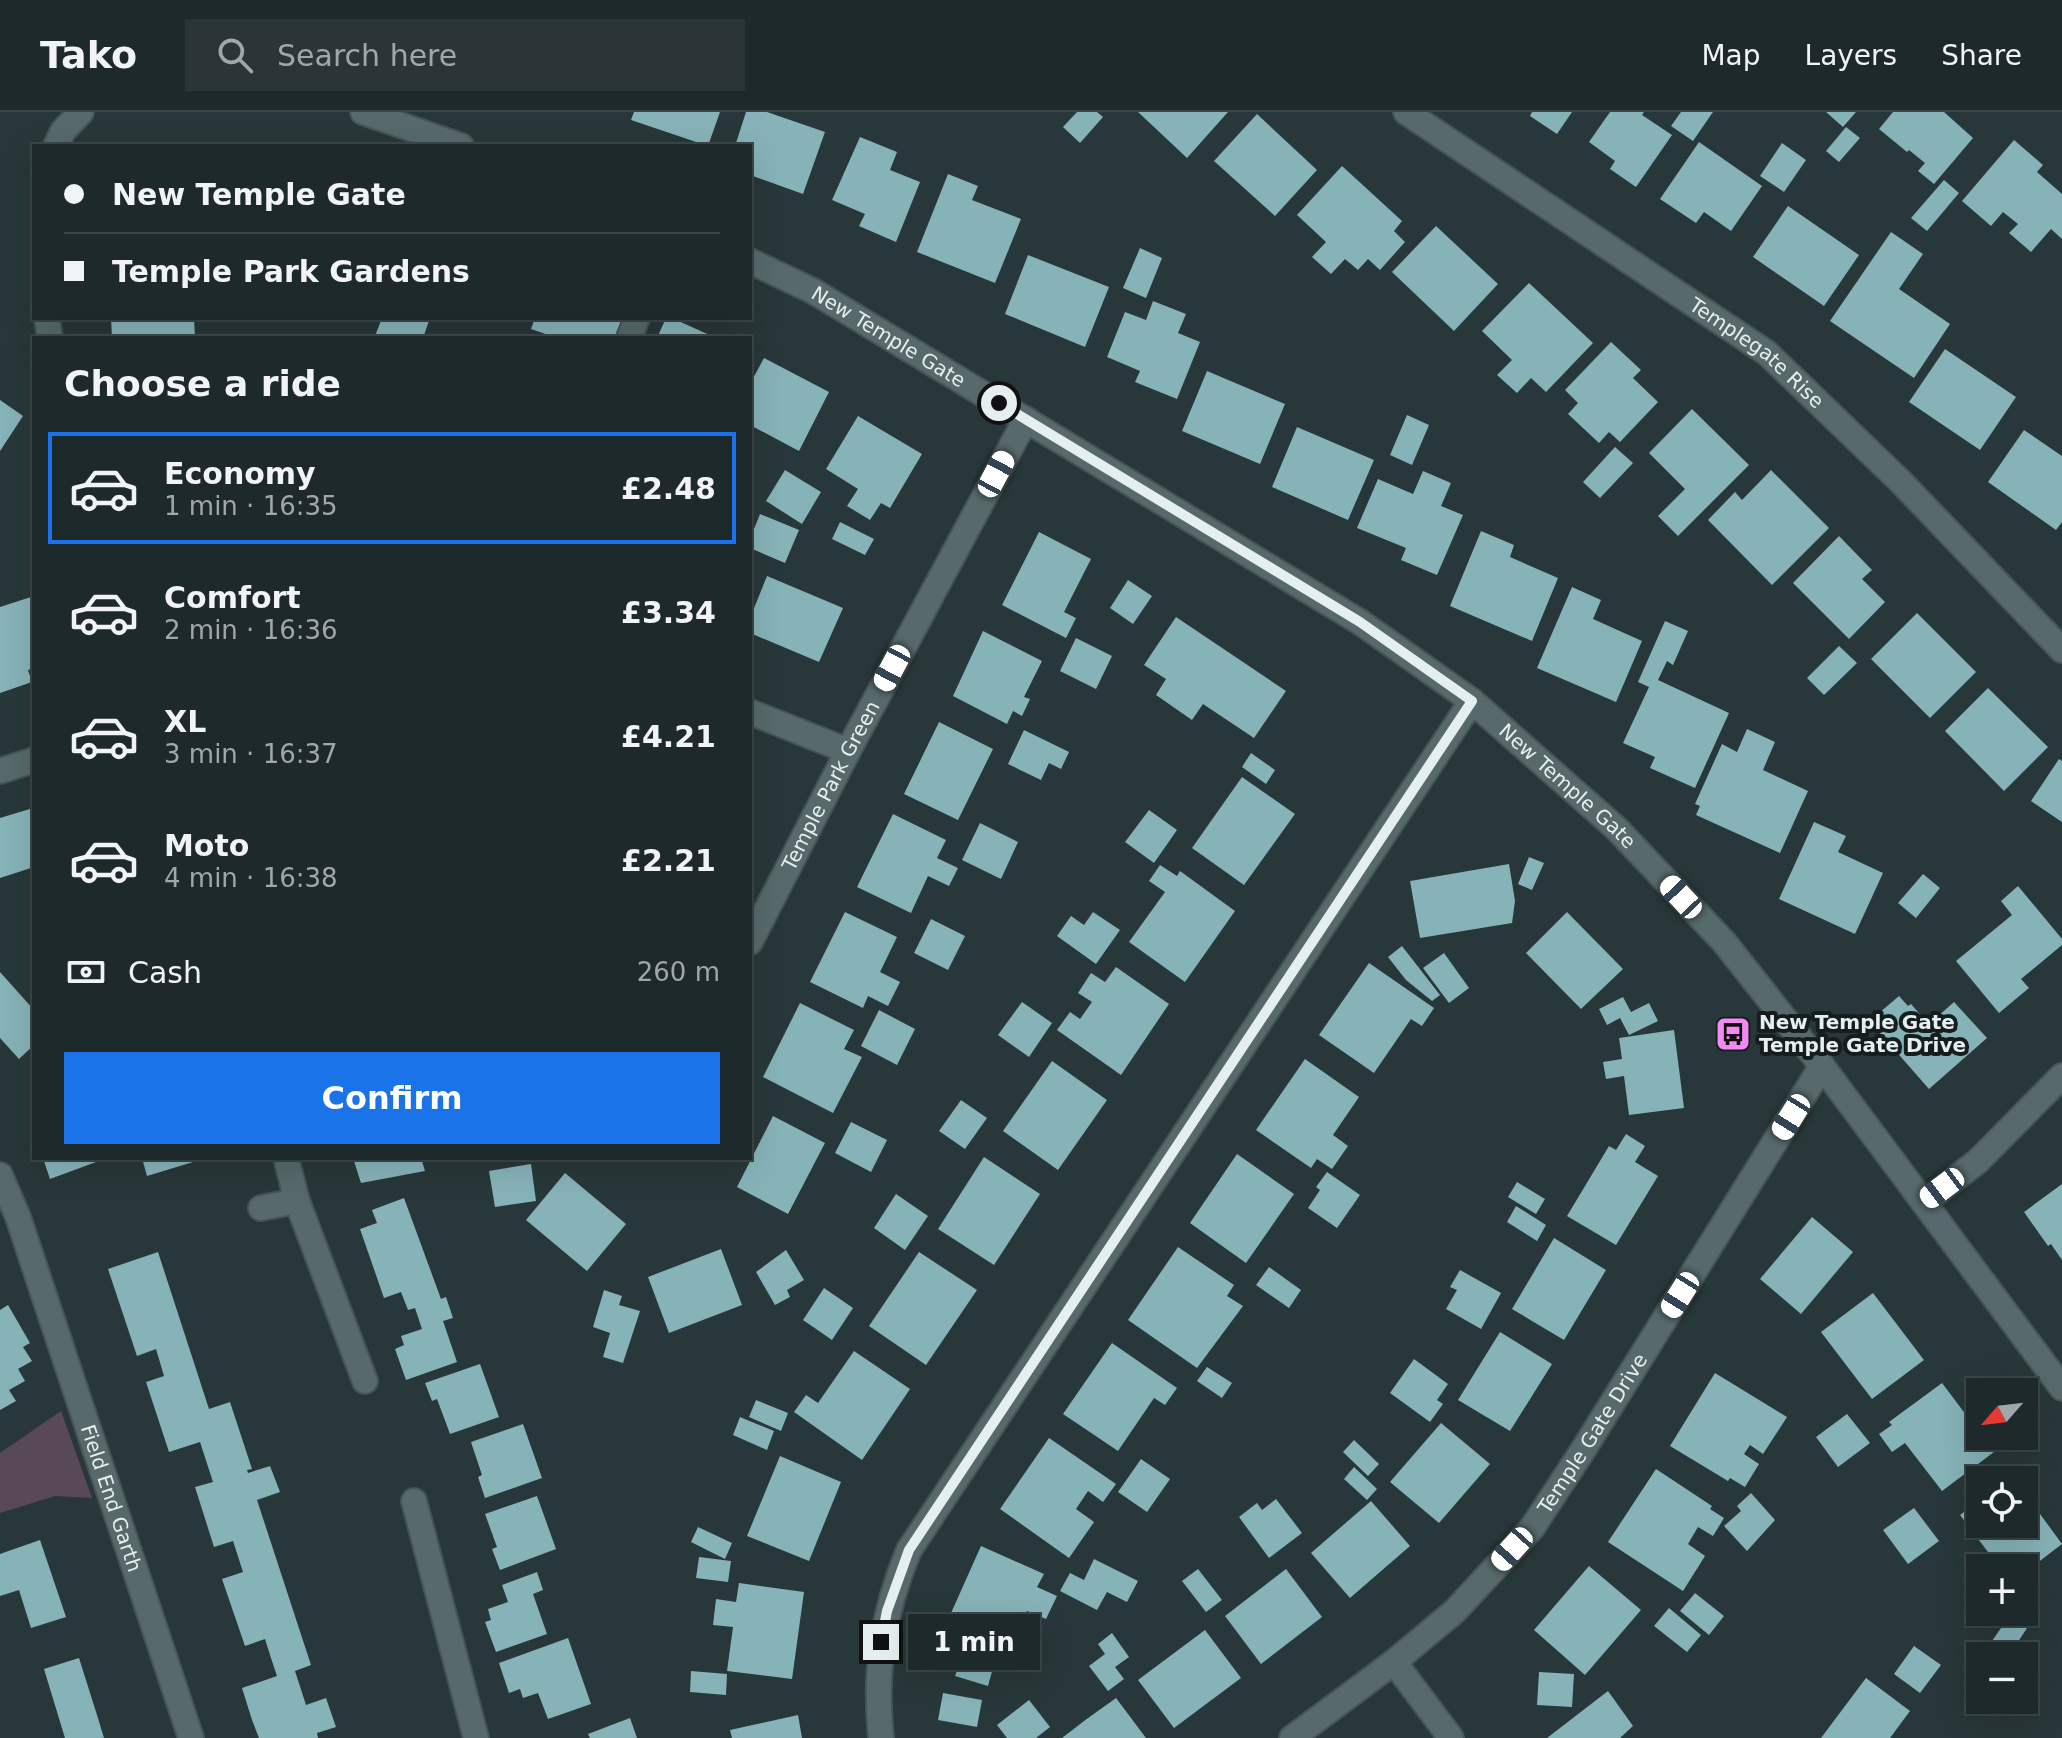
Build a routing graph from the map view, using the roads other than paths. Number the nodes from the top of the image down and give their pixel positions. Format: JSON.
{"nodes":[{"id":1,"x":81,"y":112,"type":"edge"},
{"id":2,"x":363,"y":112,"type":"edge"},
{"id":3,"x":1406,"y":112,"type":"edge"},
{"id":4,"x":57,"y":144,"type":"edge"},
{"id":5,"x":455,"y":144,"type":"edge"},
{"id":6,"x":752,"y":262,"type":"edge"},
{"id":7,"x":1026,"y":419,"type":"junction"},
{"id":8,"x":2062,"y":650,"type":"edge"},
{"id":9,"x":1472,"y":701,"type":"junction"},
{"id":10,"x":752,"y":713,"type":"edge"},
{"id":11,"x":848,"y":751,"type":"junction"},
{"id":12,"x":32,"y":761,"type":"edge"},
{"id":13,"x":0,"y":771,"type":"edge"},
{"id":14,"x":752,"y":938,"type":"edge"},
{"id":15,"x":1822,"y":1066,"type":"junction"},
{"id":16,"x":2062,"y":1076,"type":"edge"},
{"id":17,"x":287,"y":1160,"type":"edge"},
{"id":18,"x":0,"y":1175,"type":"edge"},
{"id":19,"x":297,"y":1201,"type":"junction"},
{"id":20,"x":1925,"y":1202,"type":"junction"},
{"id":21,"x":261,"y":1208,"type":"dead end"},
{"id":22,"x":9,"y":1223,"type":"edge"},
{"id":23,"x":365,"y":1381,"type":"dead end"},
{"id":24,"x":2062,"y":1388,"type":"edge"},
{"id":25,"x":414,"y":1501,"type":"dead end"},
{"id":26,"x":1394,"y":1662,"type":"junction"},
{"id":27,"x":475,"y":1734,"type":"edge"},
{"id":28,"x":191,"y":1738,"type":"edge"},
{"id":29,"x":881,"y":1738,"type":"edge"},
{"id":30,"x":1292,"y":1738,"type":"edge"},
{"id":31,"x":1451,"y":1738,"type":"edge"}],
"edges":[{"from":1,"to":4,"type":"street"},
{"from":2,"to":5,"type":"street"},
{"from":3,"to":8,"type":"street","name":"Templegate Rise"},
{"from":6,"to":7,"type":"street","name":"New Temple Gate"},
{"from":7,"to":9,"type":"street","name":"New Temple Gate"},
{"from":7,"to":11,"type":"street","name":"Temple Park Green"},
{"from":9,"to":15,"type":"street","name":"New Temple Gate"},
{"from":9,"to":29,"type":"street"},
{"from":10,"to":11,"type":"street"},
{"from":11,"to":14,"type":"street","name":"Temple Park Green"},
{"from":12,"to":13,"type":"street"},
{"from":15,"to":20,"type":"street","name":"New Temple Gate"},
{"from":15,"to":26,"type":"street","name":"Temple Gate Drive"},
{"from":16,"to":20,"type":"street"},
{"from":17,"to":19,"type":"street"},
{"from":18,"to":22,"type":"street","name":"Field End Garth"},
{"from":19,"to":21,"type":"street"},
{"from":19,"to":23,"type":"street"},
{"from":20,"to":24,"type":"street","name":"New Temple Gate"},
{"from":22,"to":28,"type":"street","name":"Field End Garth"},
{"from":25,"to":27,"type":"street"},
{"from":26,"to":30,"type":"street","name":"Temple Gate Drive"},
{"from":26,"to":31,"type":"street"}]}
